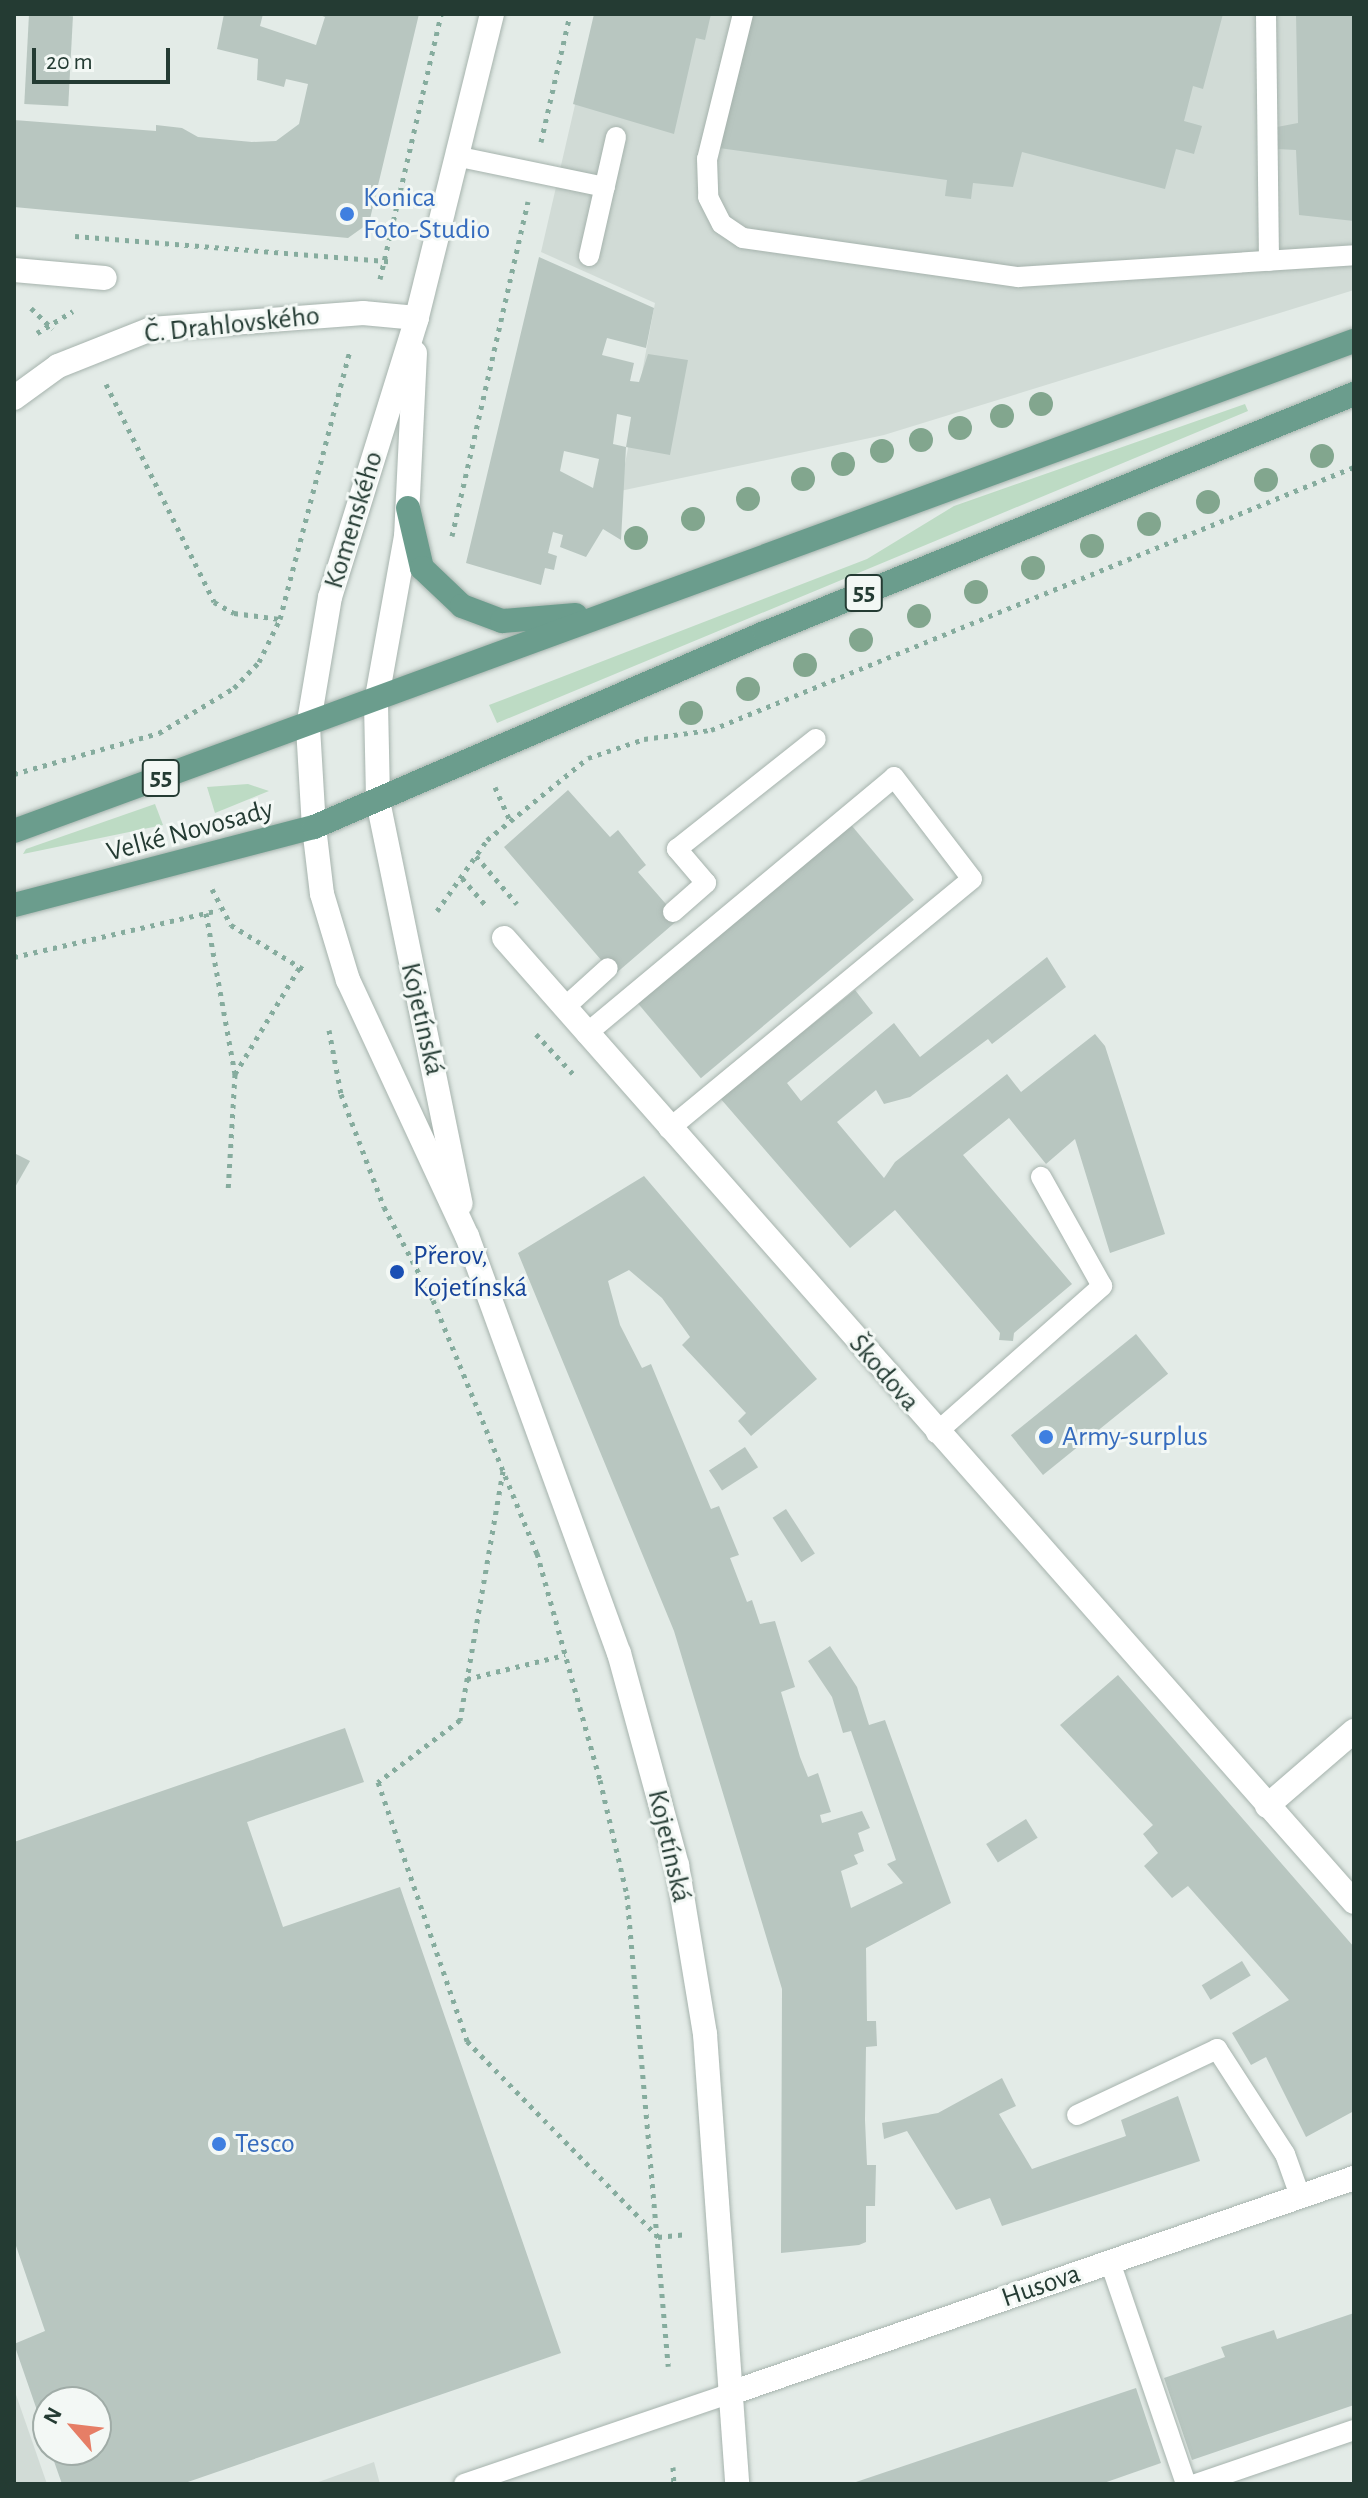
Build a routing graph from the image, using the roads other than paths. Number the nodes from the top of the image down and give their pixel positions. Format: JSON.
{"nodes":[{"id":1,"x":492,"y":14,"type":"edge"},
{"id":2,"x":743,"y":14,"type":"edge"},
{"id":3,"x":1266,"y":14,"type":"edge"},
{"id":4,"x":616,"y":137,"type":"dead end"},
{"id":5,"x":460,"y":157,"type":"junction"},
{"id":6,"x":605,"y":187,"type":"junction"},
{"id":7,"x":1354,"y":255,"type":"edge"},
{"id":8,"x":589,"y":256,"type":"dead end"},
{"id":9,"x":1269,"y":261,"type":"junction"},
{"id":10,"x":14,"y":270,"type":"edge"},
{"id":11,"x":105,"y":278,"type":"dead end"},
{"id":12,"x":417,"y":318,"type":"junction"},
{"id":13,"x":1354,"y":341,"type":"edge"},
{"id":14,"x":1354,"y":394,"type":"edge"},
{"id":15,"x":14,"y":398,"type":"edge"},
{"id":16,"x":408,"y":508,"type":"junction"},
{"id":17,"x":621,"y":607,"type":"junction"},
{"id":18,"x":376,"y":703,"type":"junction"},
{"id":19,"x":308,"y":727,"type":"junction"},
{"id":20,"x":816,"y":739,"type":"dead end"},
{"id":21,"x":378,"y":801,"type":"junction"},
{"id":22,"x":314,"y":827,"type":"junction"},
{"id":23,"x":14,"y":831,"type":"edge"},
{"id":24,"x":14,"y":905,"type":"edge"},
{"id":25,"x":673,"y":912,"type":"dead end"},
{"id":26,"x":504,"y":938,"type":"dead end"},
{"id":27,"x":608,"y":968,"type":"dead end"},
{"id":28,"x":564,"y":1008,"type":"junction"},
{"id":29,"x":586,"y":1034,"type":"junction"},
{"id":30,"x":669,"y":1129,"type":"junction"},
{"id":31,"x":1041,"y":1177,"type":"dead end"},
{"id":32,"x":467,"y":1236,"type":"junction"},
{"id":33,"x":936,"y":1433,"type":"junction"},
{"id":34,"x":1354,"y":1731,"type":"edge"},
{"id":35,"x":1267,"y":1806,"type":"junction"},
{"id":36,"x":1354,"y":1902,"type":"edge"},
{"id":37,"x":1077,"y":2115,"type":"dead end"},
{"id":38,"x":1354,"y":2178,"type":"edge"},
{"id":39,"x":1300,"y":2196,"type":"junction"},
{"id":40,"x":1110,"y":2262,"type":"junction"},
{"id":41,"x":728,"y":2394,"type":"junction"},
{"id":42,"x":1354,"y":2430,"type":"edge"},
{"id":43,"x":464,"y":2484,"type":"edge"},
{"id":44,"x":737,"y":2484,"type":"edge"},
{"id":45,"x":1186,"y":2484,"type":"edge"},
{"id":46,"x":1196,"y":2484,"type":"edge"}],
"edges":[{"from":1,"to":5,"type":"main road","name":"Komenského"},
{"from":2,"to":9,"type":"lane"},
{"from":3,"to":9,"type":"lane"},
{"from":4,"to":6,"type":"lane"},
{"from":5,"to":6,"type":"lane"},
{"from":5,"to":12,"type":"main road","name":"Komenského"},
{"from":6,"to":8,"type":"lane"},
{"from":7,"to":9,"type":"lane"},
{"from":10,"to":11,"type":"main road"},
{"from":12,"to":15,"type":"main road","name":"Č. Drahlovského"},
{"from":12,"to":16,"type":"main road","name":"Komenského"},
{"from":12,"to":19,"type":"main road","name":"Komenského"},
{"from":13,"to":17,"type":"main road","number":"55"},
{"from":14,"to":21,"type":"main road","number":"55"},
{"from":16,"to":17,"type":"main road"},
{"from":16,"to":18,"type":"main road","name":"Komenského"},
{"from":17,"to":18,"type":"main road","number":"55"},
{"from":18,"to":19,"type":"main road","name":"Velké Novosady","number":"55"},
{"from":18,"to":21,"type":"main road","name":"Komenského"},
{"from":19,"to":22,"type":"main road","name":"Komenského"},
{"from":19,"to":23,"type":"main road","name":"Velké Novosady","number":"55"},
{"from":20,"to":25,"type":"lane"},
{"from":21,"to":22,"type":"main road","name":"Velké Novosady","number":"55"},
{"from":21,"to":32,"type":"main road","name":"Kojetínská"},
{"from":22,"to":24,"type":"main road","name":"Velké Novosady","number":"55"},
{"from":22,"to":32,"type":"main road","name":"Kojetínská"},
{"from":26,"to":28,"type":"main road","name":"Škodova"},
{"from":27,"to":28,"type":"lane"},
{"from":28,"to":29,"type":"main road","name":"Škodova"},
{"from":29,"to":30,"type":"main road","name":"Škodova"},
{"from":29,"to":30,"type":"lane"},
{"from":30,"to":33,"type":"main road","name":"Škodova"},
{"from":31,"to":33,"type":"lane"},
{"from":32,"to":41,"type":"main road","name":"Kojetínská"},
{"from":33,"to":35,"type":"main road","name":"Škodova"},
{"from":34,"to":35,"type":"main road"},
{"from":35,"to":36,"type":"main road","name":"Škodova"},
{"from":37,"to":39,"type":"lane"},
{"from":38,"to":39,"type":"main road","name":"Husova"},
{"from":39,"to":40,"type":"main road","name":"Husova"},
{"from":40,"to":41,"type":"main road","name":"Husova"},
{"from":40,"to":45,"type":"lane"},
{"from":41,"to":43,"type":"lane"},
{"from":41,"to":44,"type":"main road","name":"Kojetínská"},
{"from":42,"to":46,"type":"lane"}]}
